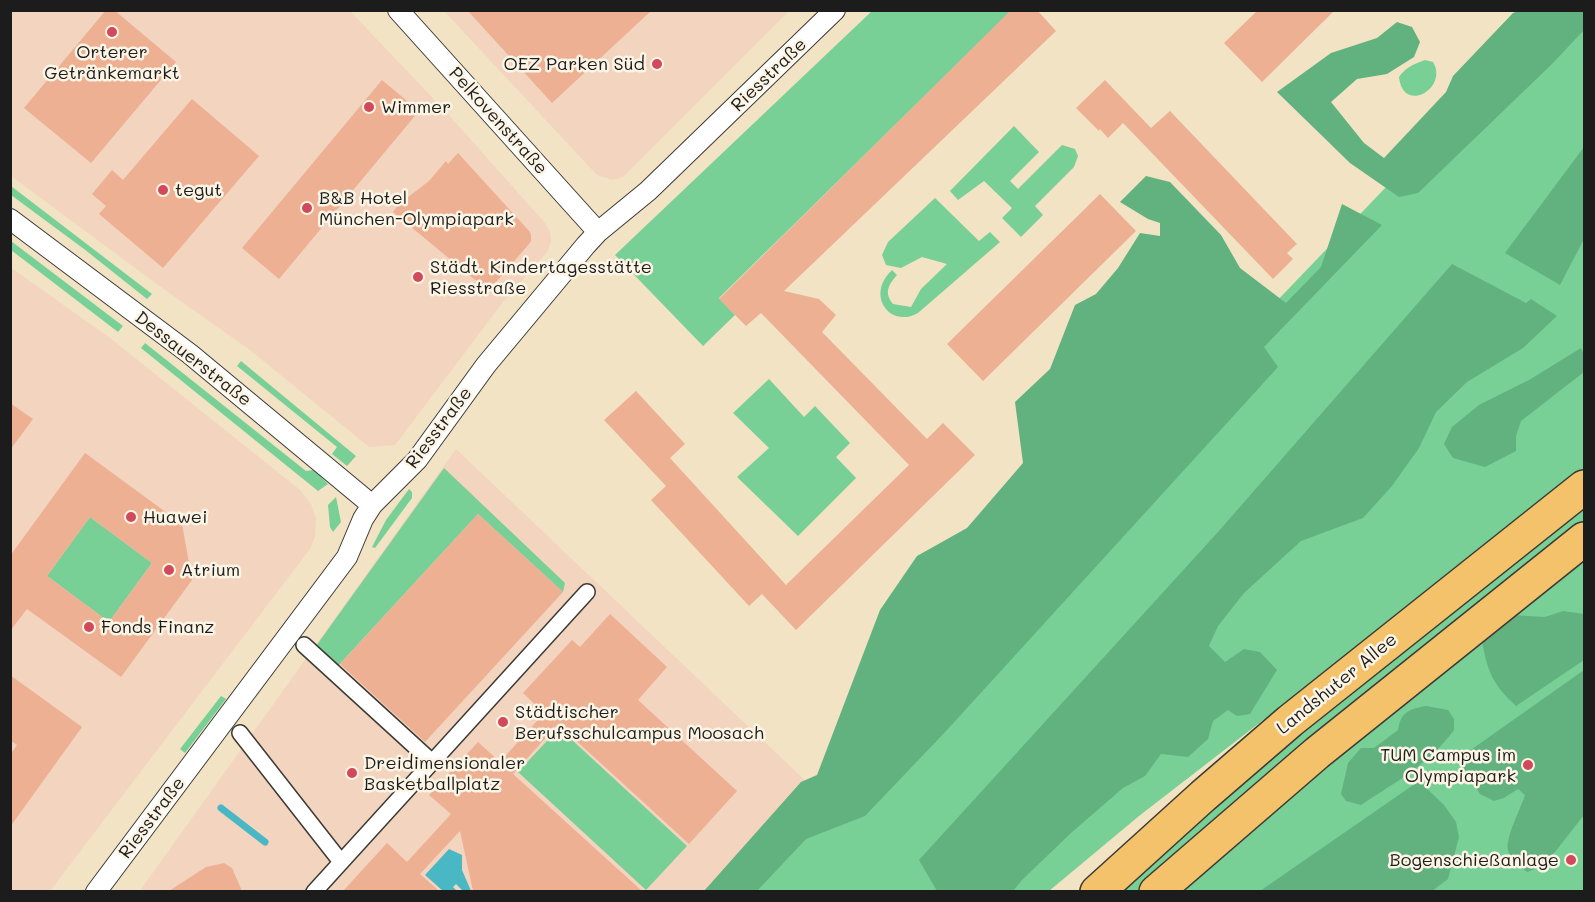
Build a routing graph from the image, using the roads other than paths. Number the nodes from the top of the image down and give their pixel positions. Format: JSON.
{"nodes":[{"id":1,"x":398,"y":10,"type":"edge"},
{"id":2,"x":835,"y":10,"type":"edge"},
{"id":3,"x":10,"y":219,"type":"edge"},
{"id":4,"x":598,"y":232,"type":"junction"},
{"id":5,"x":1584,"y":488,"type":"edge"},
{"id":6,"x":372,"y":504,"type":"junction"},
{"id":7,"x":1584,"y":539,"type":"edge"},
{"id":8,"x":587,"y":592,"type":"dead end"},
{"id":9,"x":304,"y":645,"type":"dead end"},
{"id":10,"x":240,"y":733,"type":"dead end"},
{"id":11,"x":432,"y":762,"type":"junction"},
{"id":12,"x":341,"y":862,"type":"junction"},
{"id":13,"x":96,"y":891,"type":"edge"},
{"id":14,"x":314,"y":891,"type":"edge"},
{"id":15,"x":1097,"y":891,"type":"edge"},
{"id":16,"x":1156,"y":891,"type":"edge"}],
"edges":[{"from":1,"to":4,"type":"street","name":"Pelkovenstraße"},
{"from":2,"to":4,"type":"street","name":"Riesstraße"},
{"from":3,"to":6,"type":"street","name":"Dessauerstraße"},
{"from":4,"to":6,"type":"street","name":"Riesstraße"},
{"from":5,"to":15,"type":"highway","name":"Landshuter Allee"},
{"from":6,"to":13,"type":"street","name":"Riesstraße"},
{"from":7,"to":16,"type":"highway"},
{"from":8,"to":11,"type":"street"},
{"from":9,"to":11,"type":"street"},
{"from":10,"to":12,"type":"street"},
{"from":11,"to":12,"type":"street"},
{"from":12,"to":14,"type":"street"}]}
